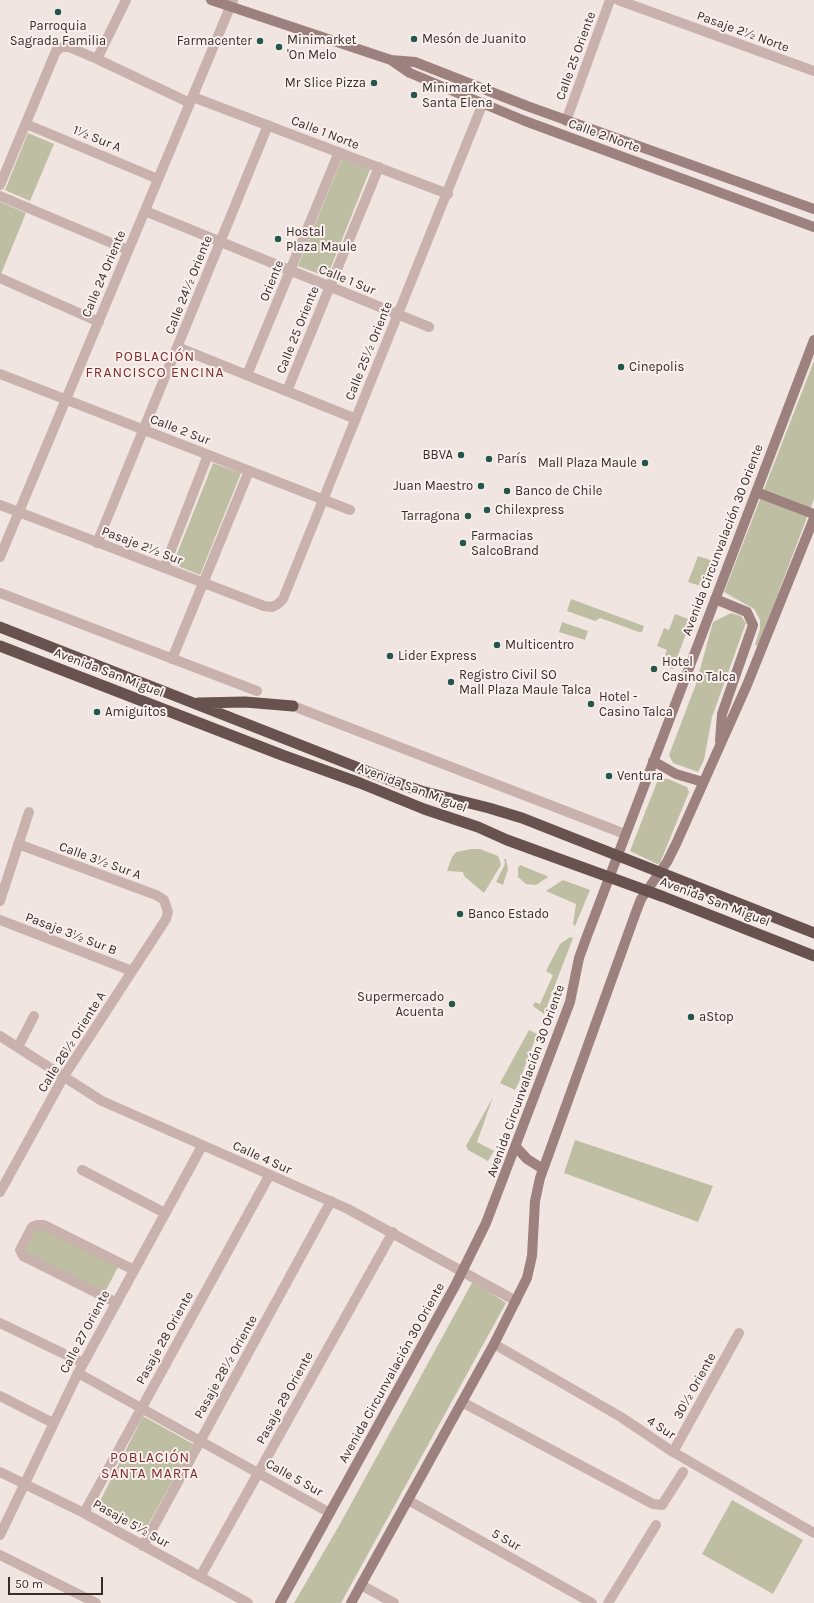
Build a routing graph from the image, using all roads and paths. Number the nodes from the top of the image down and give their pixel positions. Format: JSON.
{"nodes":[{"id":1,"x":126,"y":0,"type":"edge"},
{"id":2,"x":211,"y":0,"type":"edge"},
{"id":3,"x":610,"y":0,"type":"edge"},
{"id":4,"x":618,"y":0,"type":"edge"},
{"id":5,"x":232,"y":4,"type":"edge"},
{"id":6,"x":97,"y":59,"type":"junction"},
{"id":7,"x":391,"y":60,"type":"junction"},
{"id":8,"x":814,"y":71,"type":"edge"},
{"id":9,"x":191,"y":100,"type":"junction"},
{"id":10,"x":483,"y":103,"type":"junction"},
{"id":11,"x":566,"y":121,"type":"junction"},
{"id":12,"x":26,"y":124,"type":"junction"},
{"id":13,"x":268,"y":125,"type":"junction"},
{"id":14,"x":339,"y":152,"type":"junction"},
{"id":15,"x":379,"y":168,"type":"junction"},
{"id":16,"x":158,"y":179,"type":"junction"},
{"id":17,"x":0,"y":185,"type":"edge"},
{"id":18,"x":448,"y":194,"type":"junction"},
{"id":19,"x":0,"y":196,"type":"edge"},
{"id":20,"x":814,"y":209,"type":"edge"},
{"id":21,"x":145,"y":211,"type":"junction"},
{"id":22,"x":814,"y":227,"type":"edge"},
{"id":23,"x":220,"y":242,"type":"junction"},
{"id":24,"x":128,"y":250,"type":"junction"},
{"id":25,"x":290,"y":270,"type":"junction"},
{"id":26,"x":0,"y":278,"type":"edge"},
{"id":27,"x":330,"y":286,"type":"junction"},
{"id":28,"x":398,"y":315,"type":"junction"},
{"id":29,"x":99,"y":322,"type":"junction"},
{"id":30,"x":428,"y":327,"type":"dead end"},
{"id":31,"x":814,"y":340,"type":"edge"},
{"id":32,"x":177,"y":347,"type":"junction"},
{"id":33,"x":0,"y":374,"type":"edge"},
{"id":34,"x":247,"y":375,"type":"junction"},
{"id":35,"x":287,"y":391,"type":"junction"},
{"id":36,"x":66,"y":400,"type":"junction"},
{"id":37,"x":356,"y":419,"type":"junction"},
{"id":38,"x":143,"y":430,"type":"junction"},
{"id":39,"x":208,"y":455,"type":"junction"},
{"id":40,"x":249,"y":471,"type":"junction"},
{"id":41,"x":756,"y":492,"type":"junction"},
{"id":42,"x":323,"y":500,"type":"junction"},
{"id":43,"x":0,"y":505,"type":"edge"},
{"id":44,"x":350,"y":510,"type":"dead end"},
{"id":45,"x":19,"y":513,"type":"junction"},
{"id":46,"x":814,"y":514,"type":"edge"},
{"id":47,"x":814,"y":518,"type":"edge"},
{"id":48,"x":97,"y":543,"type":"junction"},
{"id":49,"x":0,"y":557,"type":"edge"},
{"id":50,"x":164,"y":568,"type":"junction"},
{"id":51,"x":203,"y":584,"type":"junction"},
{"id":52,"x":0,"y":593,"type":"edge"},
{"id":53,"x":715,"y":599,"type":"junction"},
{"id":54,"x":276,"y":606,"type":"joint"},
{"id":55,"x":0,"y":626,"type":"edge"},
{"id":56,"x":0,"y":646,"type":"edge"},
{"id":57,"x":172,"y":659,"type":"junction"},
{"id":58,"x":257,"y":691,"type":"dead end"},
{"id":59,"x":193,"y":703,"type":"junction"},
{"id":60,"x":294,"y":706,"type":"joint"},
{"id":61,"x":720,"y":745,"type":"junction"},
{"id":62,"x":652,"y":762,"type":"junction"},
{"id":63,"x":703,"y":782,"type":"junction"},
{"id":64,"x":29,"y":812,"type":"dead end"},
{"id":65,"x":625,"y":834,"type":"junction"},
{"id":66,"x":18,"y":844,"type":"junction"},
{"id":67,"x":617,"y":856,"type":"junction"},
{"id":68,"x":660,"y":872,"type":"junction"},
{"id":69,"x":609,"y":877,"type":"junction"},
{"id":70,"x":648,"y":891,"type":"junction"},
{"id":71,"x":0,"y":901,"type":"edge"},
{"id":72,"x":168,"y":908,"type":"joint"},
{"id":73,"x":0,"y":920,"type":"edge"},
{"id":74,"x":814,"y":933,"type":"edge"},
{"id":75,"x":814,"y":956,"type":"edge"},
{"id":76,"x":132,"y":972,"type":"junction"},
{"id":77,"x":34,"y":1016,"type":"dead end"},
{"id":78,"x":0,"y":1036,"type":"edge"},
{"id":79,"x":18,"y":1047,"type":"junction"},
{"id":80,"x":64,"y":1076,"type":"junction"},
{"id":81,"x":202,"y":1146,"type":"junction"},
{"id":82,"x":516,"y":1147,"type":"junction"},
{"id":83,"x":543,"y":1169,"type":"junction"},
{"id":84,"x":82,"y":1170,"type":"dead end"},
{"id":85,"x":269,"y":1176,"type":"junction"},
{"id":86,"x":0,"y":1192,"type":"edge"},
{"id":87,"x":331,"y":1202,"type":"junction"},
{"id":88,"x":165,"y":1213,"type":"junction"},
{"id":89,"x":393,"y":1232,"type":"junction"},
{"id":90,"x":134,"y":1270,"type":"junction"},
{"id":91,"x":463,"y":1271,"type":"junction"},
{"id":92,"x":516,"y":1301,"type":"junction"},
{"id":93,"x":115,"y":1302,"type":"junction"},
{"id":94,"x":0,"y":1323,"type":"edge"},
{"id":95,"x":739,"y":1333,"type":"dead end"},
{"id":96,"x":494,"y":1344,"type":"junction"},
{"id":97,"x":83,"y":1363,"type":"junction"},
{"id":98,"x":78,"y":1373,"type":"junction"},
{"id":99,"x":0,"y":1396,"type":"edge"},
{"id":100,"x":462,"y":1402,"type":"junction"},
{"id":101,"x":142,"y":1408,"type":"junction"},
{"id":102,"x":53,"y":1424,"type":"junction"},
{"id":103,"x":200,"y":1441,"type":"junction"},
{"id":104,"x":673,"y":1452,"type":"junction"},
{"id":105,"x":0,"y":1472,"type":"edge"},
{"id":106,"x":683,"y":1472,"type":"dead end"},
{"id":107,"x":258,"y":1473,"type":"junction"},
{"id":108,"x":24,"y":1483,"type":"junction"},
{"id":109,"x":408,"y":1500,"type":"junction"},
{"id":110,"x":84,"y":1513,"type":"junction"},
{"id":111,"x":330,"y":1513,"type":"junction"},
{"id":112,"x":656,"y":1525,"type":"dead end"},
{"id":113,"x":814,"y":1533,"type":"edge"},
{"id":114,"x":0,"y":1535,"type":"edge"},
{"id":115,"x":143,"y":1546,"type":"junction"},
{"id":116,"x":0,"y":1555,"type":"edge"},
{"id":117,"x":200,"y":1577,"type":"junction"},
{"id":118,"x":361,"y":1585,"type":"junction"},
{"id":119,"x":79,"y":1599,"type":"edge"},
{"id":120,"x":96,"y":1603,"type":"edge"},
{"id":121,"x":248,"y":1603,"type":"edge"},
{"id":122,"x":280,"y":1603,"type":"edge"},
{"id":123,"x":351,"y":1603,"type":"edge"},
{"id":124,"x":394,"y":1603,"type":"edge"},
{"id":125,"x":592,"y":1603,"type":"edge"},
{"id":126,"x":608,"y":1603,"type":"edge"}],
"edges":[{"from":1,"to":6,"type":"street"},
{"from":2,"to":5,"type":"main road","name":"Calle 2 Norte"},
{"from":3,"to":11,"type":"street","name":"Calle 25 Oriente"},
{"from":4,"to":8,"type":"street","name":"Pasaje 2½ Norte"},
{"from":5,"to":7,"type":"main road","name":"Calle 2 Norte"},
{"from":5,"to":9,"type":"street","name":"Calle 24 Oriente"},
{"from":6,"to":9,"type":"street","name":"Calle 1 Norte"},
{"from":6,"to":12,"type":"street","name":"Calle 1 Norte"},
{"from":7,"to":10,"type":"main road","name":"Calle 2 Norte"},
{"from":7,"to":11,"type":"main road","name":"Calle 2 Norte"},
{"from":9,"to":13,"type":"street","name":"Calle 1 Norte"},
{"from":9,"to":16,"type":"street","name":"Calle 24 Oriente"},
{"from":10,"to":18,"type":"street","name":"Calle 25½ Oriente"},
{"from":10,"to":22,"type":"main road","name":"Calle 2 Norte"},
{"from":11,"to":20,"type":"main road","name":"Calle 2 Norte"},
{"from":12,"to":16,"type":"street","name":"1½ Sur A"},
{"from":12,"to":17,"type":"street"},
{"from":13,"to":14,"type":"street","name":"Calle 1 Norte"},
{"from":13,"to":23,"type":"street","name":"Calle 24½ Oriente"},
{"from":14,"to":15,"type":"street","name":"Calle 1 Norte"},
{"from":14,"to":25,"type":"street","name":"Oriente"},
{"from":15,"to":18,"type":"street","name":"Calle 1 Norte"},
{"from":15,"to":27,"type":"street","name":"Calle 25 Oriente"},
{"from":16,"to":21,"type":"street","name":"Calle 24 Oriente"},
{"from":18,"to":28,"type":"street","name":"Calle 25½ Oriente"},
{"from":19,"to":24,"type":"street"},
{"from":21,"to":23,"type":"street","name":"Calle 1 Sur"},
{"from":21,"to":24,"type":"street","name":"Calle 24 Oriente"},
{"from":23,"to":25,"type":"street","name":"Calle 1 Sur"},
{"from":23,"to":32,"type":"street","name":"Calle 24½ Oriente"},
{"from":24,"to":29,"type":"street","name":"Calle 24 Oriente"},
{"from":25,"to":27,"type":"street","name":"Calle 1 Sur"},
{"from":25,"to":34,"type":"street","name":"Oriente"},
{"from":26,"to":29,"type":"street"},
{"from":27,"to":28,"type":"street","name":"Calle 1 Sur"},
{"from":27,"to":35,"type":"street","name":"Calle 25 Oriente"},
{"from":28,"to":30,"type":"street","name":"Calle 1 Sur"},
{"from":28,"to":37,"type":"street","name":"Calle 25½ Oriente"},
{"from":29,"to":36,"type":"street","name":"Calle 24 Oriente"},
{"from":31,"to":41,"type":"main road","name":"Avenida Circunvalación 30 Oriente"},
{"from":32,"to":34,"type":"street"},
{"from":32,"to":38,"type":"street","name":"Calle 24½ Oriente"},
{"from":33,"to":36,"type":"street","name":"Calle 2 Sur"},
{"from":34,"to":35,"type":"street"},
{"from":35,"to":37,"type":"street"},
{"from":36,"to":38,"type":"street","name":"Calle 2 Sur"},
{"from":36,"to":45,"type":"street","name":"Calle 24 Oriente"},
{"from":37,"to":42,"type":"street","name":"Calle 25½ Oriente"},
{"from":38,"to":39,"type":"street","name":"Calle 2 Sur"},
{"from":38,"to":48,"type":"street","name":"Calle 24½ Oriente"},
{"from":39,"to":40,"type":"street","name":"Calle 2 Sur"},
{"from":39,"to":50,"type":"street"},
{"from":40,"to":42,"type":"street","name":"Calle 2 Sur"},
{"from":40,"to":51,"type":"street"},
{"from":41,"to":46,"type":"main road"},
{"from":41,"to":53,"type":"main road","name":"Avenida Circunvalación 30 Oriente"},
{"from":42,"to":44,"type":"street","name":"Calle 2 Sur"},
{"from":42,"to":54,"type":"street","name":"Calle 25½ Oriente"},
{"from":43,"to":45,"type":"street","name":"Pasaje 2½ Sur"},
{"from":45,"to":48,"type":"street","name":"Pasaje 2½ Sur"},
{"from":45,"to":49,"type":"street","name":"Calle 24 Oriente"},
{"from":47,"to":61,"type":"main road"},
{"from":48,"to":50,"type":"street","name":"Pasaje 2½ Sur"},
{"from":50,"to":51,"type":"street","name":"Pasaje 2½ Sur"},
{"from":51,"to":54,"type":"street","name":"Pasaje 2½ Sur"},
{"from":51,"to":57,"type":"street"},
{"from":52,"to":57,"type":"street"},
{"from":53,"to":61,"type":"main road"},
{"from":53,"to":62,"type":"main road","name":"Avenida Circunvalación 30 Oriente"},
{"from":55,"to":59,"type":"highway","name":"Avenida San Miguel"},
{"from":56,"to":69,"type":"highway","name":"Avenida San Miguel"},
{"from":57,"to":58,"type":"street"},
{"from":59,"to":60,"type":"highway"},
{"from":59,"to":67,"type":"highway","name":"Avenida San Miguel"},
{"from":60,"to":65,"type":"street"},
{"from":61,"to":63,"type":"main road"},
{"from":62,"to":63,"type":"main road"},
{"from":62,"to":65,"type":"main road","name":"Avenida Circunvalación 30 Oriente"},
{"from":63,"to":68,"type":"main road"},
{"from":64,"to":66,"type":"street"},
{"from":65,"to":67,"type":"main road","name":"Avenida Circunvalación 30 Oriente"},
{"from":66,"to":71,"type":"street"},
{"from":66,"to":72,"type":"street","name":"Calle 3½ Sur A"},
{"from":67,"to":68,"type":"highway","name":"Avenida San Miguel"},
{"from":67,"to":69,"type":"main road","name":"Avenida Circunvalación 30 Oriente"},
{"from":68,"to":70,"type":"main road"},
{"from":68,"to":74,"type":"highway","name":"Avenida San Miguel"},
{"from":69,"to":70,"type":"highway","name":"Avenida San Miguel"},
{"from":69,"to":82,"type":"main road","name":"Avenida Circunvalación 30 Oriente"},
{"from":70,"to":75,"type":"highway","name":"Avenida San Miguel"},
{"from":70,"to":83,"type":"main road"},
{"from":72,"to":76,"type":"street","name":"Calle 26½ Oriente A"},
{"from":73,"to":76,"type":"street","name":"Pasaje 3½ Sur B"},
{"from":76,"to":80,"type":"street","name":"Calle 26½ Oriente A"},
{"from":77,"to":79,"type":"street"},
{"from":78,"to":79,"type":"street","name":"Calle 4 Sur"},
{"from":79,"to":80,"type":"street","name":"Calle 4 Sur"},
{"from":80,"to":81,"type":"street","name":"Calle 4 Sur"},
{"from":80,"to":86,"type":"street","name":"Calle 26½ Oriente A"},
{"from":81,"to":85,"type":"street","name":"Calle 4 Sur"},
{"from":81,"to":88,"type":"street","name":"Calle 27 Oriente"},
{"from":82,"to":83,"type":"main road"},
{"from":82,"to":91,"type":"main road","name":"Avenida Circunvalación 30 Oriente"},
{"from":83,"to":92,"type":"main road"},
{"from":84,"to":88,"type":"street"},
{"from":85,"to":87,"type":"street","name":"Calle 4 Sur"},
{"from":85,"to":101,"type":"street","name":"Pasaje 28 Oriente"},
{"from":87,"to":89,"type":"street","name":"Calle 4 Sur"},
{"from":87,"to":103,"type":"street","name":"Pasaje 28½ Oriente"},
{"from":88,"to":90,"type":"street","name":"Calle 27 Oriente"},
{"from":89,"to":91,"type":"street","name":"Calle 4 Sur"},
{"from":89,"to":107,"type":"street","name":"Pasaje 29 Oriente"},
{"from":90,"to":93,"type":"street","name":"Calle 27 Oriente"},
{"from":90,"to":93,"type":"street"},
{"from":91,"to":92,"type":"street","name":"Calle 4 Sur"},
{"from":91,"to":111,"type":"main road","name":"Avenida Circunvalación 30 Oriente"},
{"from":92,"to":96,"type":"main road"},
{"from":93,"to":97,"type":"street","name":"Calle 27 Oriente"},
{"from":94,"to":97,"type":"street"},
{"from":95,"to":104,"type":"street","name":"30½ Oriente"},
{"from":96,"to":100,"type":"main road"},
{"from":96,"to":104,"type":"street","name":"4 Sur"},
{"from":97,"to":98,"type":"street","name":"Calle 27 Oriente"},
{"from":98,"to":101,"type":"street","name":"Calle 5 Sur"},
{"from":98,"to":102,"type":"street","name":"Calle 27 Oriente"},
{"from":99,"to":102,"type":"street"},
{"from":100,"to":106,"type":"street"},
{"from":100,"to":109,"type":"main road"},
{"from":101,"to":103,"type":"street","name":"Calle 5 Sur"},
{"from":101,"to":110,"type":"street","name":"Pasaje 28 Oriente"},
{"from":102,"to":108,"type":"street","name":"Calle 27 Oriente"},
{"from":103,"to":107,"type":"street","name":"Calle 5 Sur"},
{"from":103,"to":115,"type":"street","name":"Pasaje 28½ Oriente"},
{"from":104,"to":113,"type":"street","name":"4 Sur"},
{"from":105,"to":108,"type":"street","name":"Pasaje 5½ Sur"},
{"from":107,"to":111,"type":"street","name":"Calle 5 Sur"},
{"from":107,"to":117,"type":"street","name":"Pasaje 29 Oriente"},
{"from":108,"to":110,"type":"street","name":"Pasaje 5½ Sur"},
{"from":108,"to":114,"type":"street","name":"Calle 27 Oriente"},
{"from":109,"to":118,"type":"main road"},
{"from":109,"to":125,"type":"street","name":"5 Sur"},
{"from":110,"to":115,"type":"street","name":"Pasaje 5½ Sur"},
{"from":111,"to":122,"type":"main road","name":"Avenida Circunvalación 30 Oriente"},
{"from":112,"to":126,"type":"street"},
{"from":115,"to":117,"type":"street","name":"Pasaje 5½ Sur"},
{"from":116,"to":119,"type":"street"},
{"from":117,"to":121,"type":"street","name":"Pasaje 5½ Sur"},
{"from":118,"to":123,"type":"main road"},
{"from":118,"to":124,"type":"street"},
{"from":119,"to":120,"type":"street"}]}
